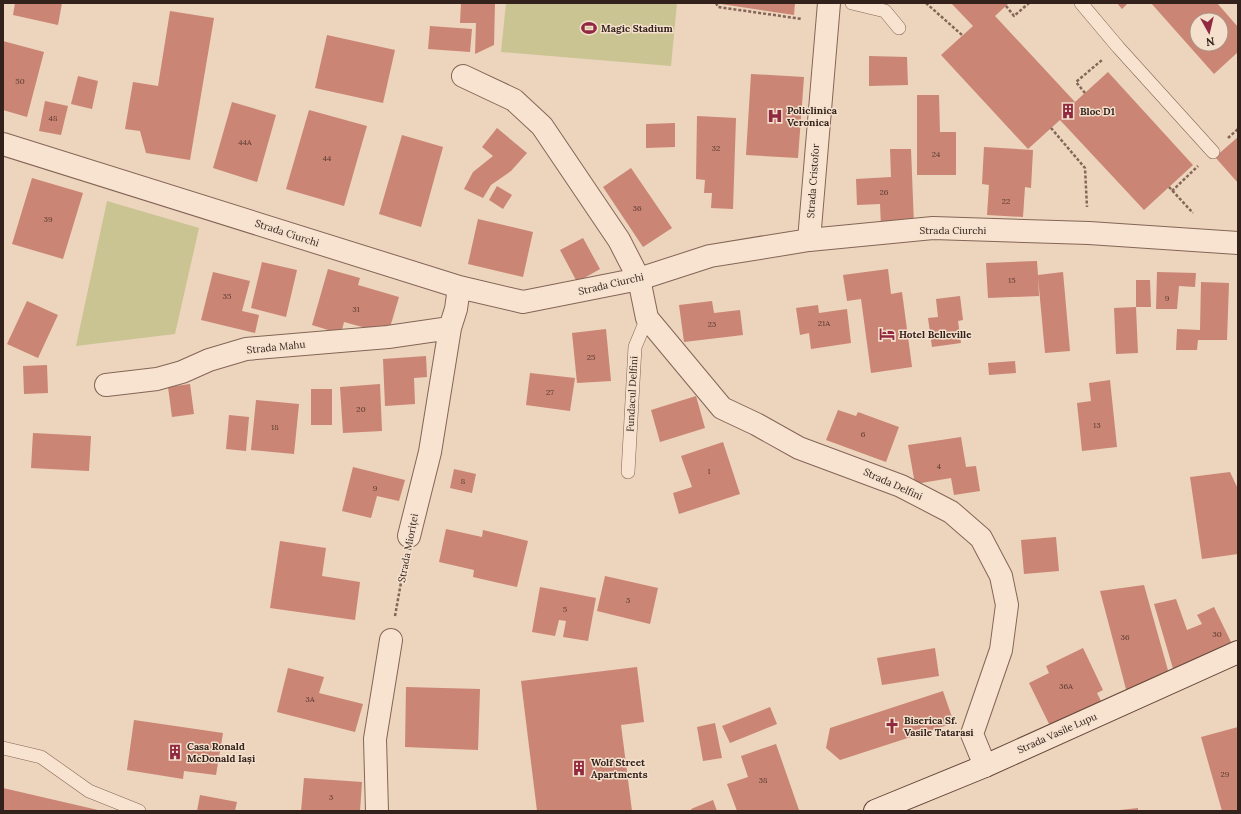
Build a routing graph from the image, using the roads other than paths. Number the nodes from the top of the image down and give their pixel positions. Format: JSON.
{"nodes":[{"id":1,"x":852,"y":3,"type":"edge"},
{"id":2,"x":1082,"y":3,"type":"edge"},
{"id":3,"x":827,"y":13,"type":"edge"},
{"id":4,"x":899,"y":28,"type":"dead end"},
{"id":5,"x":463,"y":76,"type":"dead end"},
{"id":6,"x":3,"y":144,"type":"edge"},
{"id":7,"x":1213,"y":152,"type":"dead end"},
{"id":8,"x":809,"y":240,"type":"junction"},
{"id":9,"x":1238,"y":242,"type":"edge"},
{"id":10,"x":640,"y":279,"type":"junction"},
{"id":11,"x":459,"y":287,"type":"junction"},
{"id":12,"x":647,"y":318,"type":"junction"},
{"id":13,"x":450,"y":328,"type":"junction"},
{"id":14,"x":106,"y":386,"type":"dead end"},
{"id":15,"x":628,"y":472,"type":"dead end"},
{"id":16,"x":409,"y":536,"type":"road end"},
{"id":17,"x":391,"y":640,"type":"road end"},
{"id":18,"x":1238,"y":652,"type":"edge"},
{"id":19,"x":3,"y":748,"type":"edge"},
{"id":20,"x":985,"y":766,"type":"junction"},
{"id":21,"x":139,"y":811,"type":"edge"},
{"id":22,"x":377,"y":811,"type":"edge"},
{"id":23,"x":875,"y":811,"type":"edge"}],
"edges":[{"from":1,"to":4,"type":"lane"},
{"from":2,"to":7,"type":"lane"},
{"from":3,"to":8,"type":"street","name":"Strada Cristofor"},
{"from":5,"to":10,"type":"street","name":"Strada Delfini"},
{"from":6,"to":11,"type":"street","name":"Strada Ciurchi"},
{"from":8,"to":9,"type":"street","name":"Strada Ciurchi"},
{"from":8,"to":10,"type":"street","name":"Strada Ciurchi"},
{"from":10,"to":11,"type":"street","name":"Strada Ciurchi"},
{"from":10,"to":12,"type":"street","name":"Strada Delfini"},
{"from":11,"to":13,"type":"street","name":"Strada Mioriței"},
{"from":12,"to":15,"type":"lane","name":"Fundacul Delfini"},
{"from":12,"to":20,"type":"street","name":"Strada Delfini"},
{"from":13,"to":14,"type":"street","name":"Strada Mahu"},
{"from":13,"to":16,"type":"street","name":"Strada Mioriței"},
{"from":17,"to":22,"type":"street"},
{"from":18,"to":20,"type":"street","name":"Strada Vasile Lupu"},
{"from":19,"to":21,"type":"lane"},
{"from":20,"to":23,"type":"street","name":"Strada Vasile Lupu"}]}
